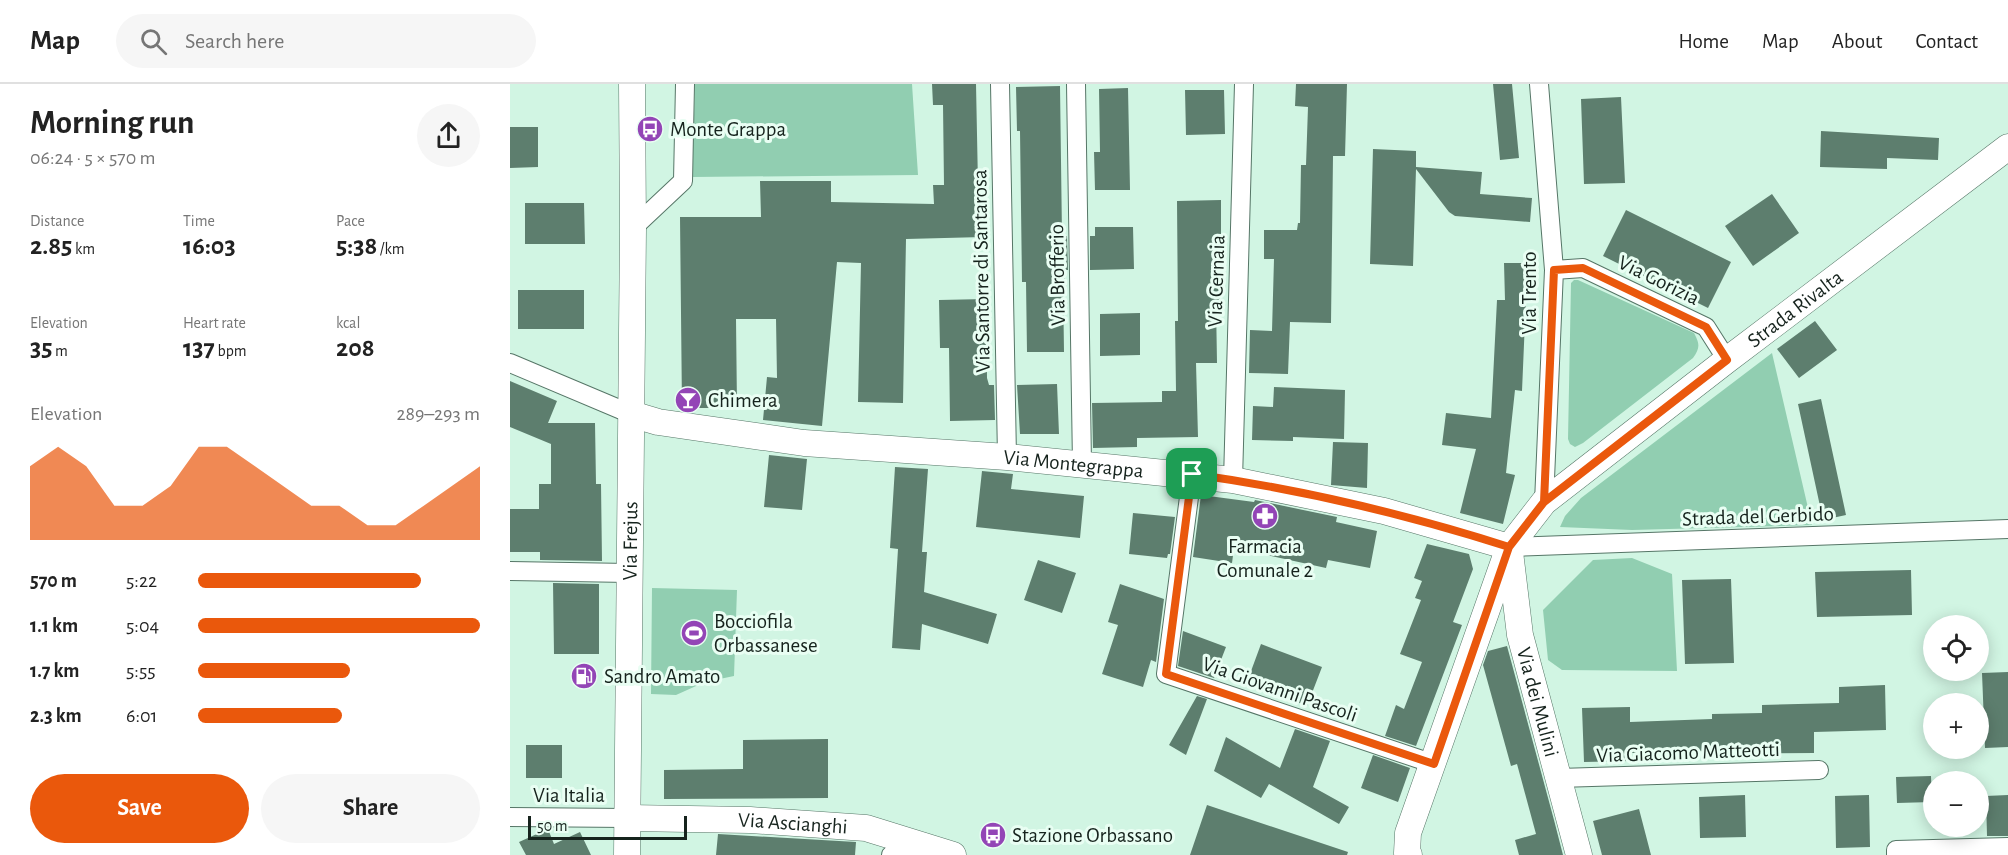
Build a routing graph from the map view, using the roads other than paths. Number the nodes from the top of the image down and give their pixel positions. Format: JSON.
{"nodes":[{"id":1,"x":632,"y":84,"type":"edge"},
{"id":2,"x":685,"y":84,"type":"edge"},
{"id":3,"x":1000,"y":84,"type":"edge"},
{"id":4,"x":1076,"y":84,"type":"edge"},
{"id":5,"x":1244,"y":84,"type":"edge"},
{"id":6,"x":1539,"y":84,"type":"edge"},
{"id":7,"x":2008,"y":147,"type":"edge"},
{"id":8,"x":633,"y":228,"type":"junction"},
{"id":9,"x":1554,"y":270,"type":"junction"},
{"id":10,"x":1727,"y":360,"type":"junction"},
{"id":11,"x":510,"y":363,"type":"edge"},
{"id":12,"x":631,"y":414,"type":"junction"},
{"id":13,"x":1007,"y":457,"type":"junction"},
{"id":14,"x":1082,"y":464,"type":"junction"},
{"id":15,"x":1192,"y":474,"type":"junction"},
{"id":16,"x":1233,"y":480,"type":"junction"},
{"id":17,"x":1544,"y":502,"type":"junction"},
{"id":18,"x":2008,"y":529,"type":"edge"},
{"id":19,"x":1509,"y":547,"type":"junction"},
{"id":20,"x":510,"y":571,"type":"edge"},
{"id":21,"x":629,"y":573,"type":"junction"},
{"id":22,"x":1434,"y":764,"type":"junction"},
{"id":23,"x":1820,"y":770,"type":"dead end"},
{"id":24,"x":1559,"y":778,"type":"junction"},
{"id":25,"x":510,"y":817,"type":"edge"},
{"id":26,"x":628,"y":818,"type":"junction"},
{"id":27,"x":1408,"y":844,"type":"edge"},
{"id":28,"x":2008,"y":847,"type":"edge"},
{"id":29,"x":627,"y":855,"type":"edge"},
{"id":30,"x":891,"y":855,"type":"edge"},
{"id":31,"x":929,"y":855,"type":"edge"},
{"id":32,"x":953,"y":855,"type":"edge"},
{"id":33,"x":1580,"y":855,"type":"edge"},
{"id":34,"x":1896,"y":855,"type":"edge"}],
"edges":[{"from":1,"to":8,"type":"street","name":"Via Frejus"},
{"from":2,"to":8,"type":"street"},
{"from":3,"to":13,"type":"street","name":"Via Santorre di Santarosa"},
{"from":4,"to":14,"type":"street","name":"Via Brofferio"},
{"from":5,"to":16,"type":"street","name":"Via Cernaia"},
{"from":6,"to":9,"type":"street","name":"Via Trento"},
{"from":7,"to":10,"type":"street","name":"Strada Rivalta"},
{"from":8,"to":12,"type":"street","name":"Via Frejus"},
{"from":9,"to":10,"type":"street","name":"Via Gorizia"},
{"from":9,"to":17,"type":"street","name":"Via Trento"},
{"from":10,"to":17,"type":"street","name":"Strada Rivalta"},
{"from":11,"to":12,"type":"street"},
{"from":12,"to":13,"type":"street","name":"Via Montegrappa"},
{"from":12,"to":21,"type":"street","name":"Via Frejus"},
{"from":13,"to":14,"type":"street","name":"Via Montegrappa"},
{"from":14,"to":15,"type":"street","name":"Via Montegrappa"},
{"from":15,"to":16,"type":"street","name":"Via Montegrappa"},
{"from":15,"to":22,"type":"street","name":"Via Giovanni Pascoli"},
{"from":16,"to":19,"type":"street","name":"Via Montegrappa"},
{"from":17,"to":19,"type":"street","name":"Strada Rivalta"},
{"from":18,"to":19,"type":"street","name":"Strada del Gerbido"},
{"from":19,"to":22,"type":"street","name":"Strada Rivalta"},
{"from":19,"to":24,"type":"street","name":"Via dei Mulini"},
{"from":20,"to":21,"type":"street"},
{"from":21,"to":26,"type":"street","name":"Via Frejus"},
{"from":22,"to":27,"type":"street","name":"Strada Rivalta"},
{"from":23,"to":24,"type":"street","name":"Via Giacomo Matteotti"},
{"from":24,"to":33,"type":"street","name":"Via dei Mulini"},
{"from":25,"to":26,"type":"street","name":"Via Italia"},
{"from":26,"to":29,"type":"street","name":"Via Frejus"},
{"from":26,"to":32,"type":"street","name":"Via Ascianghi"},
{"from":28,"to":34,"type":"street"},
{"from":30,"to":31,"type":"street"}]}
